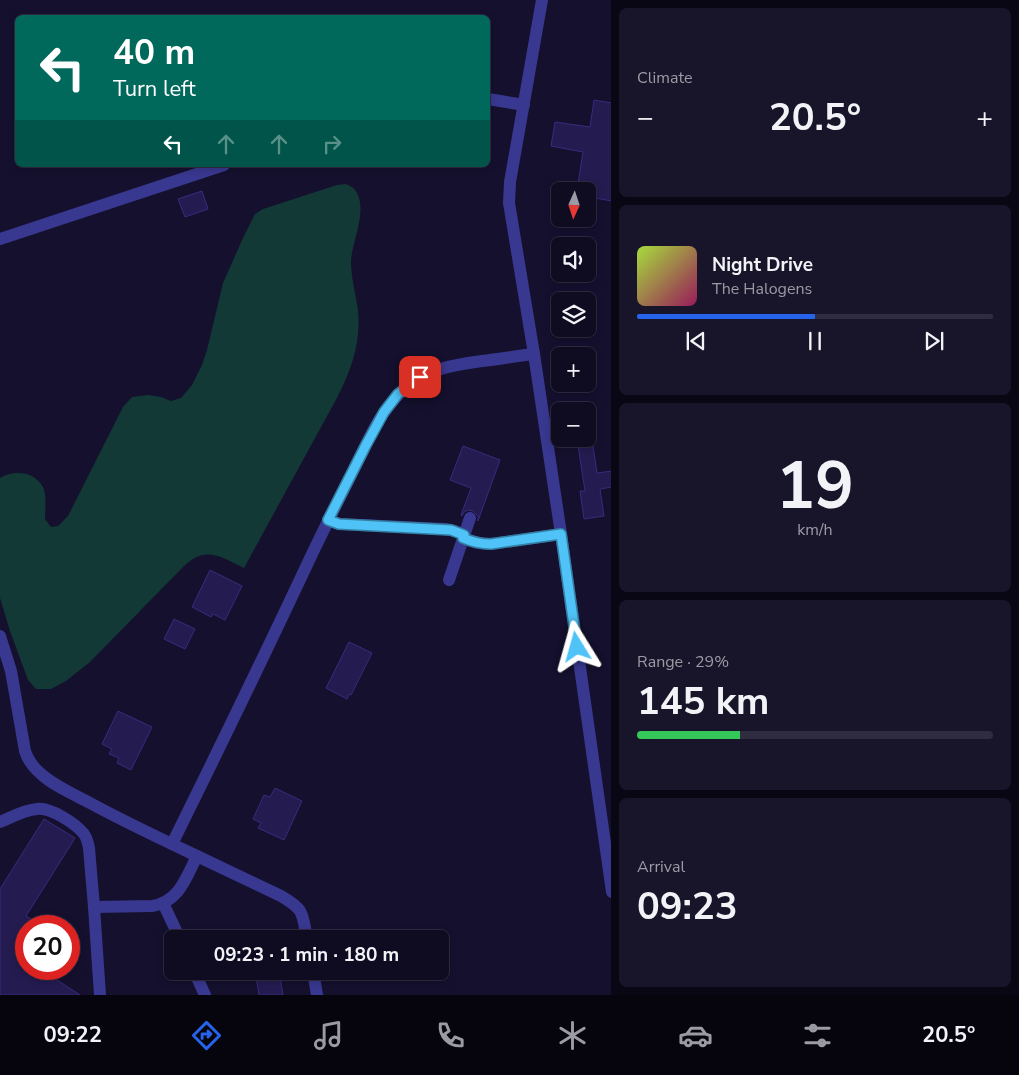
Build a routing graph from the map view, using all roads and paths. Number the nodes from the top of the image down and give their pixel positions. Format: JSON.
{"nodes":[{"id":1,"x":542,"y":0,"type":"edge"},
{"id":2,"x":490,"y":99,"type":"edge"},
{"id":3,"x":524,"y":105,"type":"junction"},
{"id":4,"x":218,"y":167,"type":"edge"},
{"id":5,"x":0,"y":239,"type":"edge"},
{"id":6,"x":534,"y":354,"type":"junction"},
{"id":7,"x":470,"y":518,"type":"dead end"},
{"id":8,"x":328,"y":520,"type":"junction"},
{"id":9,"x":561,"y":534,"type":"junction"},
{"id":10,"x":464,"y":536,"type":"junction"},
{"id":11,"x":449,"y":580,"type":"dead end"},
{"id":12,"x":0,"y":636,"type":"edge"},
{"id":13,"x":0,"y":822,"type":"edge"},
{"id":14,"x":172,"y":844,"type":"junction"},
{"id":15,"x":197,"y":856,"type":"junction"},
{"id":16,"x":611,"y":885,"type":"edge"},
{"id":17,"x":163,"y":903,"type":"junction"},
{"id":18,"x":94,"y":907,"type":"junction"},
{"id":19,"x":176,"y":930,"type":"edge"},
{"id":20,"x":304,"y":930,"type":"edge"},
{"id":21,"x":198,"y":980,"type":"edge"},
{"id":22,"x":314,"y":980,"type":"edge"},
{"id":23,"x":100,"y":995,"type":"edge"},
{"id":24,"x":205,"y":995,"type":"edge"},
{"id":25,"x":317,"y":995,"type":"edge"}],
"edges":[{"from":1,"to":3,"type":"lane"},
{"from":2,"to":3,"type":"lane"},
{"from":3,"to":6,"type":"lane"},
{"from":4,"to":5,"type":"lane"},
{"from":6,"to":8,"type":"lane"},
{"from":6,"to":9,"type":"lane"},
{"from":7,"to":10,"type":"lane"},
{"from":8,"to":10,"type":"lane"},
{"from":8,"to":14,"type":"lane"},
{"from":9,"to":10,"type":"lane"},
{"from":9,"to":16,"type":"lane"},
{"from":10,"to":11,"type":"lane"},
{"from":12,"to":14,"type":"lane"},
{"from":13,"to":18,"type":"lane"},
{"from":14,"to":15,"type":"lane"},
{"from":15,"to":17,"type":"lane"},
{"from":15,"to":20,"type":"lane"},
{"from":17,"to":18,"type":"lane"},
{"from":17,"to":19,"type":"lane"},
{"from":18,"to":23,"type":"lane"},
{"from":21,"to":24,"type":"lane"},
{"from":22,"to":25,"type":"lane"}]}
